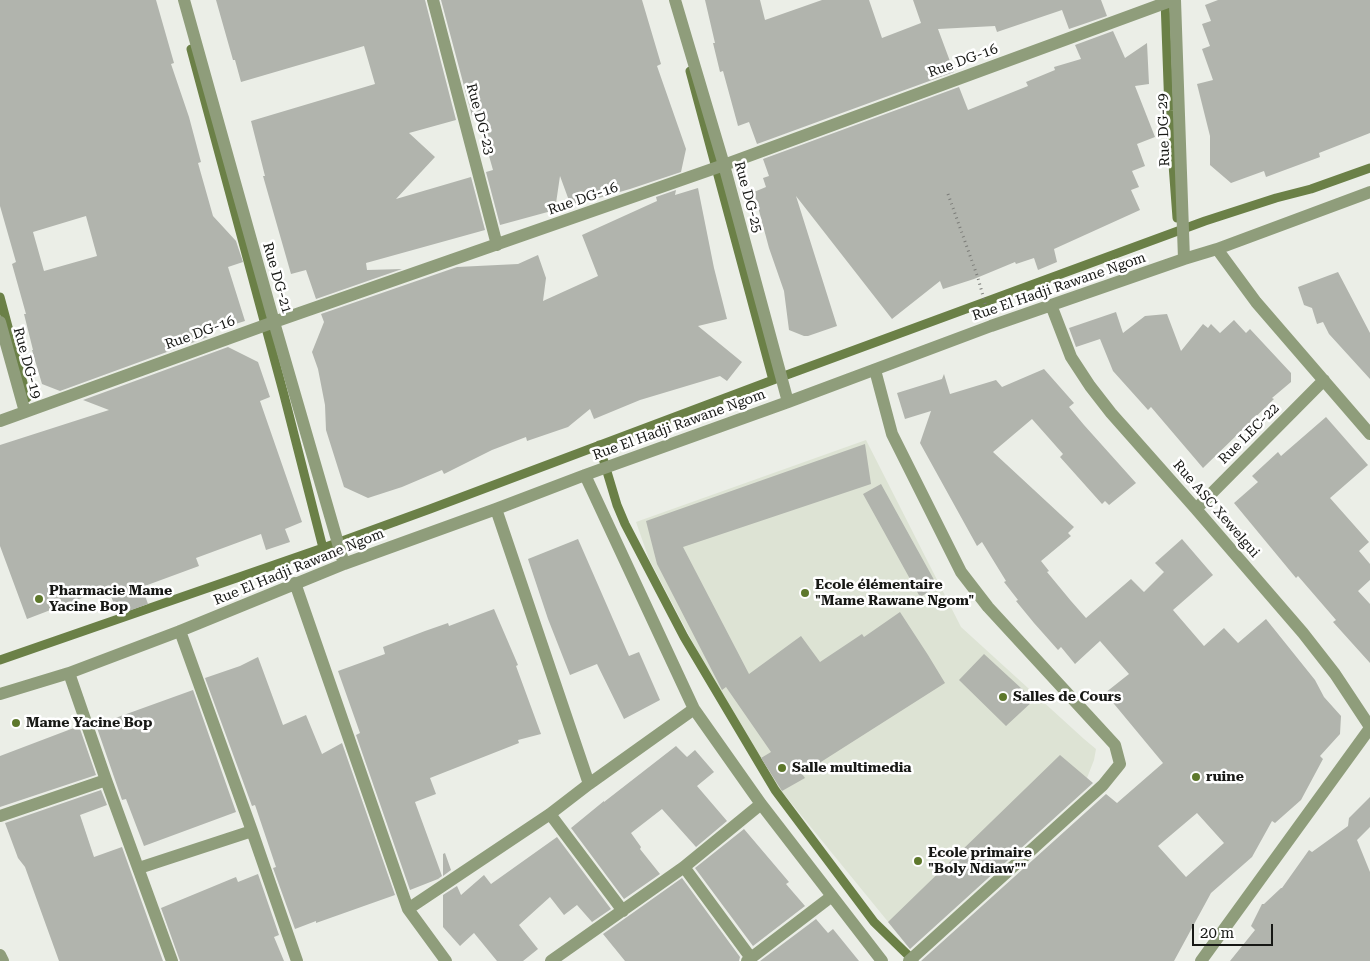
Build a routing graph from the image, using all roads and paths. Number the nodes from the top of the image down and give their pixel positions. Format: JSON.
{"nodes":[{"id":1,"x":184,"y":0,"type":"edge"},
{"id":2,"x":433,"y":0,"type":"edge"},
{"id":3,"x":675,"y":0,"type":"edge"},
{"id":4,"x":1174,"y":0,"type":"edge"},
{"id":5,"x":724,"y":165,"type":"junction"},
{"id":6,"x":1370,"y":192,"type":"edge"},
{"id":7,"x":948,"y":194,"type":"dead end"},
{"id":8,"x":497,"y":245,"type":"junction"},
{"id":9,"x":1217,"y":249,"type":"junction"},
{"id":10,"x":1184,"y":259,"type":"junction"},
{"id":11,"x":1051,"y":305,"type":"junction"},
{"id":12,"x":0,"y":322,"type":"edge"},
{"id":13,"x":274,"y":322,"type":"junction"},
{"id":14,"x":991,"y":326,"type":"junction"},
{"id":15,"x":875,"y":370,"type":"junction"},
{"id":16,"x":1324,"y":380,"type":"junction"},
{"id":17,"x":788,"y":402,"type":"junction"},
{"id":18,"x":25,"y":412,"type":"junction"},
{"id":19,"x":0,"y":422,"type":"edge"},
{"id":20,"x":1370,"y":434,"type":"edge"},
{"id":21,"x":585,"y":475,"type":"junction"},
{"id":22,"x":496,"y":509,"type":"junction"},
{"id":23,"x":1196,"y":509,"type":"junction"},
{"id":24,"x":344,"y":564,"type":"junction"},
{"id":25,"x":295,"y":583,"type":"junction"},
{"id":26,"x":180,"y":632,"type":"junction"},
{"id":27,"x":70,"y":673,"type":"junction"},
{"id":28,"x":0,"y":694,"type":"edge"},
{"id":29,"x":694,"y":709,"type":"junction"},
{"id":30,"x":1370,"y":727,"type":"edge"},
{"id":31,"x":106,"y":780,"type":"junction"},
{"id":32,"x":589,"y":784,"type":"junction"},
{"id":33,"x":761,"y":804,"type":"junction"},
{"id":34,"x":550,"y":814,"type":"junction"},
{"id":35,"x":0,"y":816,"type":"edge"},
{"id":36,"x":252,"y":831,"type":"junction"},
{"id":37,"x":684,"y":867,"type":"junction"},
{"id":38,"x":139,"y":868,"type":"junction"},
{"id":39,"x":832,"y":896,"type":"junction"},
{"id":40,"x":408,"y":909,"type":"junction"},
{"id":41,"x":623,"y":911,"type":"junction"},
{"id":42,"x":0,"y":955,"type":"edge"},
{"id":43,"x":749,"y":959,"type":"edge"},
{"id":44,"x":3,"y":961,"type":"edge"},
{"id":45,"x":172,"y":961,"type":"edge"},
{"id":46,"x":297,"y":961,"type":"edge"},
{"id":47,"x":446,"y":961,"type":"edge"},
{"id":48,"x":551,"y":961,"type":"edge"},
{"id":49,"x":882,"y":961,"type":"edge"},
{"id":50,"x":910,"y":961,"type":"edge"},
{"id":51,"x":1201,"y":961,"type":"edge"}],
"edges":[{"from":1,"to":13,"type":"street","name":"Rue DG-21"},
{"from":2,"to":8,"type":"street","name":"Rue DG-23"},
{"from":3,"to":5,"type":"street","name":"Rue DG-25"},
{"from":4,"to":5,"type":"street","name":"Rue DG-16"},
{"from":4,"to":10,"type":"street","name":"Rue DG-29"},
{"from":5,"to":8,"type":"street","name":"Rue DG-16"},
{"from":5,"to":17,"type":"street","name":"Rue DG-25"},
{"from":6,"to":9,"type":"street","name":"Rue El Hadji Rawane Ngom"},
{"from":7,"to":14,"type":"path"},
{"from":8,"to":13,"type":"street","name":"Rue DG-16"},
{"from":9,"to":10,"type":"street","name":"Rue El Hadji Rawane Ngom"},
{"from":9,"to":16,"type":"street"},
{"from":10,"to":11,"type":"street","name":"Rue El Hadji Rawane Ngom"},
{"from":11,"to":14,"type":"street","name":"Rue El Hadji Rawane Ngom"},
{"from":11,"to":23,"type":"street","name":"Rue ASC Xewelgui"},
{"from":12,"to":18,"type":"street","name":"Rue DG-19"},
{"from":13,"to":18,"type":"street","name":"Rue DG-16"},
{"from":13,"to":24,"type":"street","name":"Rue DG-21"},
{"from":14,"to":15,"type":"street","name":"Rue El Hadji Rawane Ngom"},
{"from":15,"to":17,"type":"street","name":"Rue El Hadji Rawane Ngom"},
{"from":15,"to":50,"type":"street"},
{"from":16,"to":20,"type":"street"},
{"from":16,"to":23,"type":"street","name":"Rue LEC-22"},
{"from":17,"to":21,"type":"street","name":"Rue El Hadji Rawane Ngom"},
{"from":18,"to":19,"type":"street","name":"Rue DG-16"},
{"from":21,"to":22,"type":"street","name":"Rue El Hadji Rawane Ngom"},
{"from":21,"to":29,"type":"street"},
{"from":22,"to":24,"type":"street","name":"Rue El Hadji Rawane Ngom"},
{"from":22,"to":32,"type":"street"},
{"from":23,"to":30,"type":"street","name":"Rue ASC Xewelgui"},
{"from":24,"to":25,"type":"street","name":"Rue El Hadji Rawane Ngom"},
{"from":25,"to":26,"type":"street","name":"Rue El Hadji Rawane Ngom"},
{"from":25,"to":40,"type":"street"},
{"from":26,"to":27,"type":"street","name":"Rue El Hadji Rawane Ngom"},
{"from":26,"to":36,"type":"street"},
{"from":27,"to":28,"type":"street","name":"Rue El Hadji Rawane Ngom"},
{"from":27,"to":31,"type":"street"},
{"from":29,"to":32,"type":"street"},
{"from":29,"to":33,"type":"street"},
{"from":30,"to":51,"type":"street"},
{"from":31,"to":35,"type":"street"},
{"from":31,"to":38,"type":"street"},
{"from":32,"to":34,"type":"street"},
{"from":33,"to":37,"type":"street"},
{"from":33,"to":39,"type":"street"},
{"from":34,"to":40,"type":"street"},
{"from":34,"to":41,"type":"street"},
{"from":36,"to":38,"type":"street"},
{"from":36,"to":46,"type":"street"},
{"from":37,"to":41,"type":"street"},
{"from":37,"to":43,"type":"street"},
{"from":38,"to":45,"type":"street"},
{"from":39,"to":43,"type":"street"},
{"from":39,"to":49,"type":"street"},
{"from":40,"to":47,"type":"street"},
{"from":41,"to":48,"type":"street"},
{"from":42,"to":44,"type":"street"}]}
